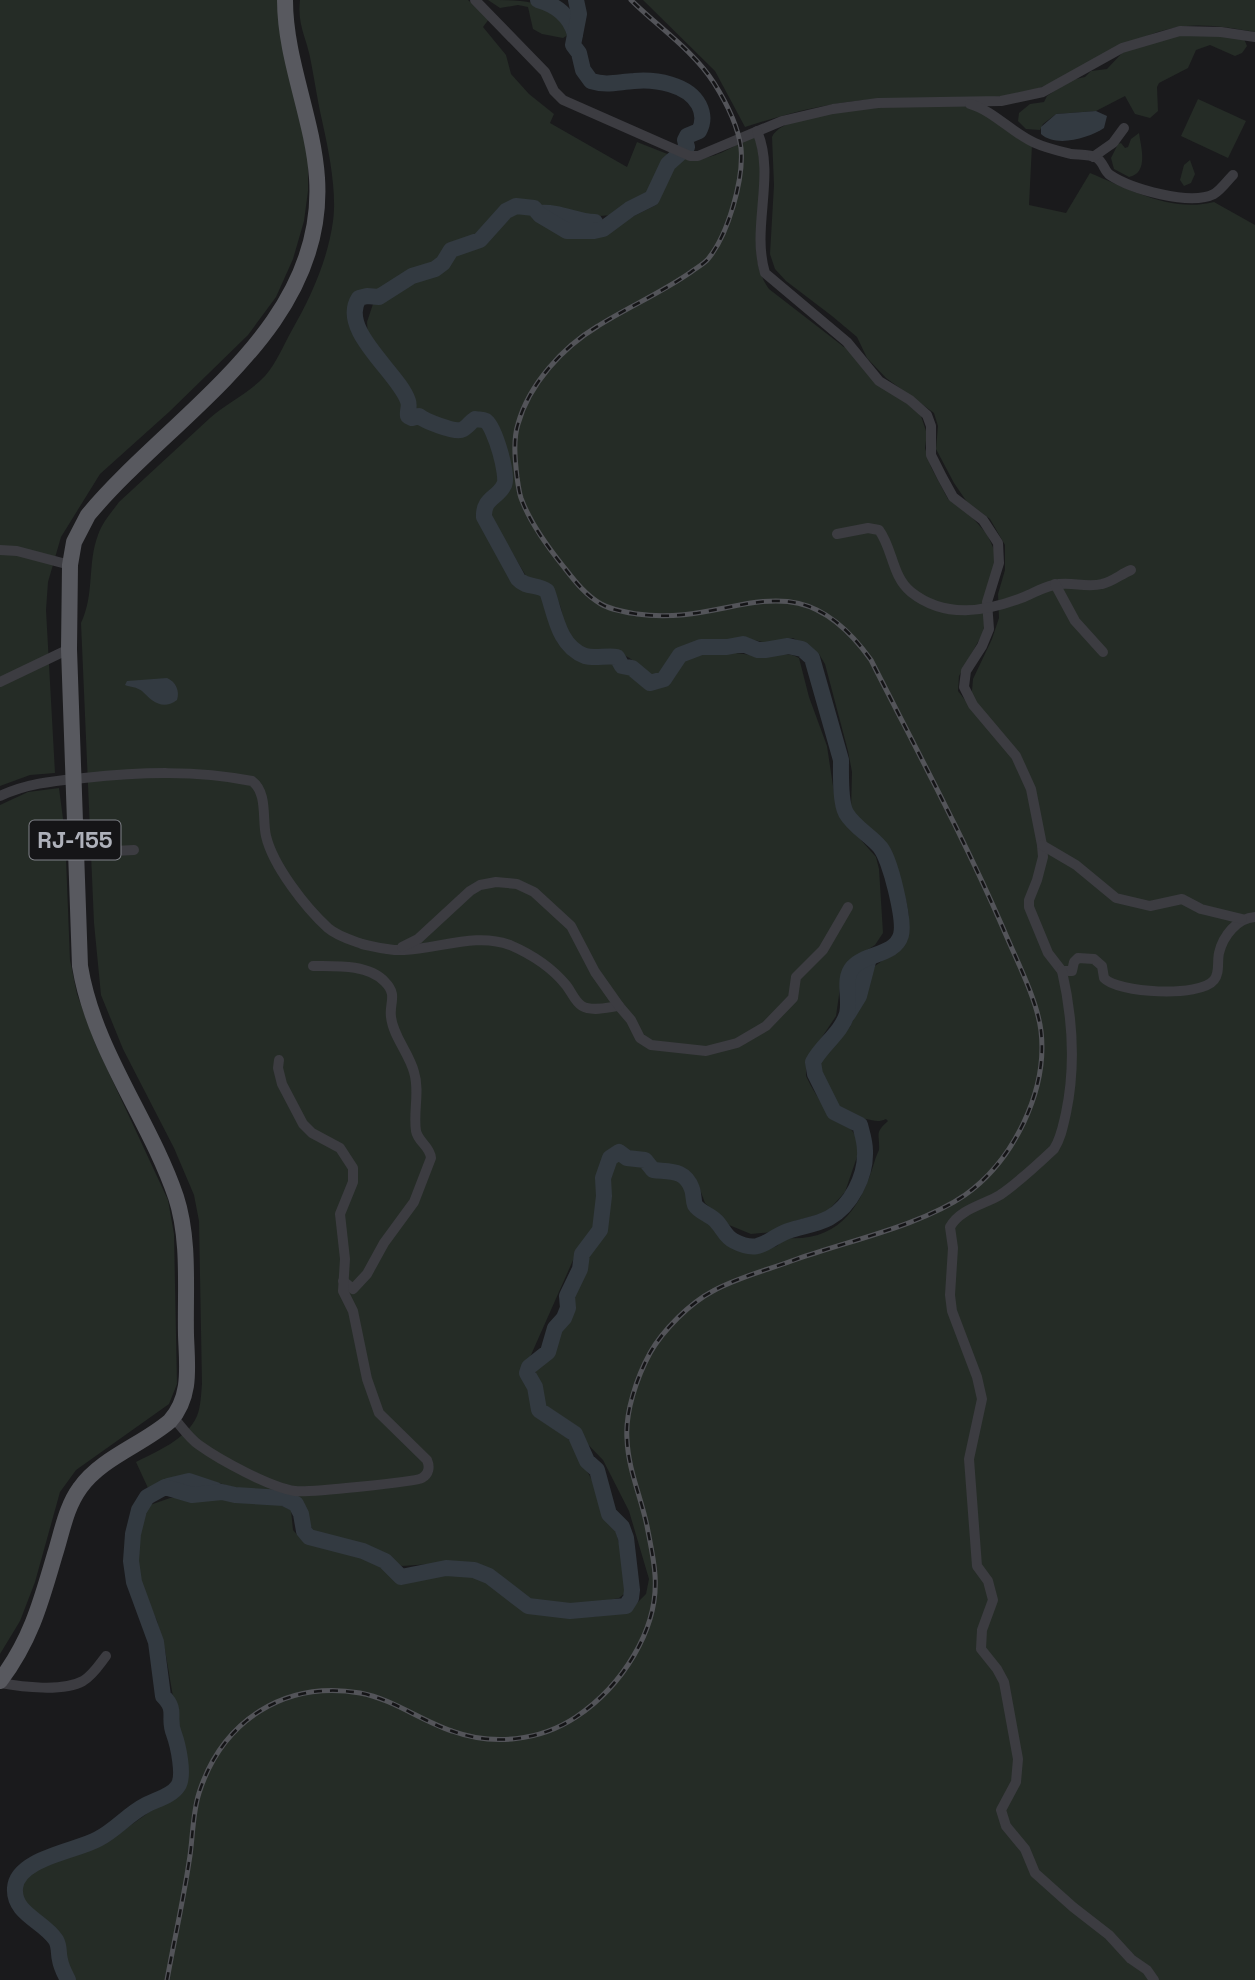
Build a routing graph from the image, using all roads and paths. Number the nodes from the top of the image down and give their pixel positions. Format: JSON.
{"nodes":[{"id":1,"x":285,"y":0,"type":"edge"},
{"id":2,"x":475,"y":0,"type":"edge"},
{"id":3,"x":1255,"y":37,"type":"edge"},
{"id":4,"x":963,"y":102,"type":"junction"},
{"id":5,"x":1124,"y":128,"type":"dead end"},
{"id":6,"x":757,"y":131,"type":"junction"},
{"id":7,"x":1093,"y":157,"type":"junction"},
{"id":8,"x":1233,"y":175,"type":"dead end"},
{"id":9,"x":837,"y":534,"type":"dead end"},
{"id":10,"x":0,"y":550,"type":"edge"},
{"id":11,"x":70,"y":565,"type":"junction"},
{"id":12,"x":1131,"y":570,"type":"dead end"},
{"id":13,"x":1055,"y":584,"type":"junction"},
{"id":14,"x":987,"y":608,"type":"junction"},
{"id":15,"x":69,"y":649,"type":"junction"},
{"id":16,"x":1103,"y":652,"type":"dead end"},
{"id":17,"x":0,"y":682,"type":"edge"},
{"id":18,"x":74,"y":779,"type":"junction"},
{"id":19,"x":0,"y":796,"type":"edge"},
{"id":20,"x":1042,"y":845,"type":"junction"},
{"id":21,"x":134,"y":850,"type":"dead end"},
{"id":22,"x":75,"y":853,"type":"junction"},
{"id":23,"x":848,"y":907,"type":"dead end"},
{"id":24,"x":1255,"y":916,"type":"edge"},
{"id":25,"x":1242,"y":919,"type":"junction"},
{"id":26,"x":393,"y":950,"type":"junction"},
{"id":27,"x":313,"y":966,"type":"dead end"},
{"id":28,"x":1062,"y":971,"type":"junction"},
{"id":29,"x":619,"y":1006,"type":"junction"},
{"id":30,"x":279,"y":1060,"type":"dead end"},
{"id":31,"x":344,"y":1281,"type":"junction"},
{"id":32,"x":173,"y":1417,"type":"junction"},
{"id":33,"x":106,"y":1656,"type":"dead end"},
{"id":34,"x":0,"y":1682,"type":"edge"},
{"id":35,"x":1154,"y":1980,"type":"edge"}],
"edges":[{"from":1,"to":11,"type":"main road","number":"RJ-155"},
{"from":2,"to":6,"type":"street"},
{"from":3,"to":4,"type":"street"},
{"from":4,"to":6,"type":"street"},
{"from":4,"to":7,"type":"street"},
{"from":5,"to":7,"type":"street"},
{"from":6,"to":14,"type":"street"},
{"from":7,"to":8,"type":"street"},
{"from":9,"to":14,"type":"street"},
{"from":10,"to":11,"type":"street"},
{"from":11,"to":15,"type":"main road","number":"RJ-155"},
{"from":12,"to":13,"type":"street"},
{"from":13,"to":14,"type":"street"},
{"from":13,"to":16,"type":"street"},
{"from":14,"to":20,"type":"street"},
{"from":15,"to":17,"type":"street"},
{"from":15,"to":18,"type":"main road","number":"RJ-155"},
{"from":18,"to":19,"type":"street"},
{"from":18,"to":22,"type":"main road","number":"RJ-155"},
{"from":18,"to":26,"type":"street"},
{"from":20,"to":25,"type":"street"},
{"from":20,"to":28,"type":"street"},
{"from":21,"to":22,"type":"street"},
{"from":22,"to":32,"type":"main road","number":"RJ-155"},
{"from":23,"to":29,"type":"street"},
{"from":24,"to":25,"type":"street"},
{"from":25,"to":28,"type":"street"},
{"from":26,"to":29,"type":"street"},
{"from":26,"to":29,"type":"street"},
{"from":27,"to":31,"type":"street"},
{"from":28,"to":35,"type":"street"},
{"from":30,"to":31,"type":"street"},
{"from":31,"to":32,"type":"street"},
{"from":32,"to":34,"type":"main road","number":"RJ-155"},
{"from":33,"to":34,"type":"street"}]}
